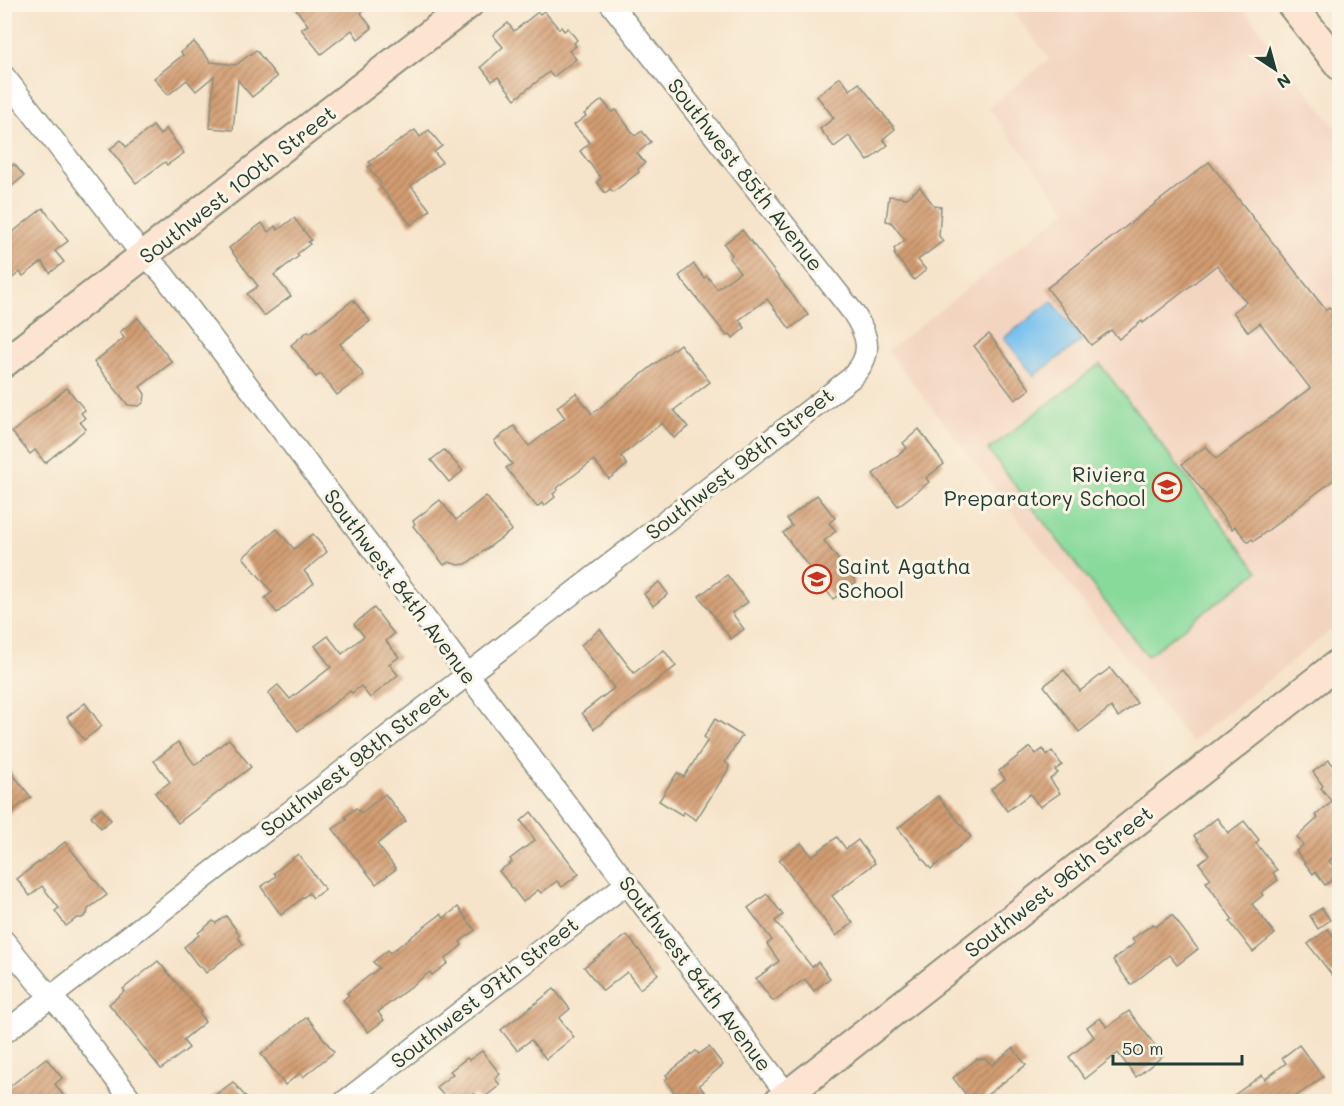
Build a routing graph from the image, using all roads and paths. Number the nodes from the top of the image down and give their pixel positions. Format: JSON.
{"nodes":[{"id":1,"x":470,"y":4,"type":"edge"},
{"id":2,"x":611,"y":4,"type":"edge"},
{"id":3,"x":1291,"y":4,"type":"edge"},
{"id":4,"x":1340,"y":66,"type":"edge"},
{"id":5,"x":4,"y":76,"type":"edge"},
{"id":6,"x":145,"y":256,"type":"junction"},
{"id":7,"x":867,"y":351,"type":"joint"},
{"id":8,"x":4,"y":363,"type":"edge"},
{"id":9,"x":1340,"y":662,"type":"edge"},
{"id":10,"x":467,"y":674,"type":"junction"},
{"id":11,"x":626,"y":884,"type":"junction"},
{"id":12,"x":4,"y":941,"type":"edge"},
{"id":13,"x":51,"y":997,"type":"junction"},
{"id":14,"x":4,"y":1033,"type":"edge"},
{"id":15,"x":786,"y":1099,"type":"edge"},
{"id":16,"x":133,"y":1101,"type":"edge"},
{"id":17,"x":344,"y":1101,"type":"edge"}],
"edges":[{"from":1,"to":6,"type":"street","name":"Southwest 100th Street"},
{"from":2,"to":7,"type":"street","name":"Southwest 85th Avenue"},
{"from":3,"to":4,"type":"street"},
{"from":5,"to":6,"type":"street","name":"Southwest 84th Avenue"},
{"from":6,"to":8,"type":"street","name":"Southwest 100th Street"},
{"from":6,"to":10,"type":"street","name":"Southwest 84th Avenue"},
{"from":7,"to":10,"type":"street","name":"Southwest 98th Street"},
{"from":9,"to":15,"type":"street","name":"Southwest 96th Street"},
{"from":10,"to":11,"type":"street","name":"Southwest 84th Avenue"},
{"from":10,"to":13,"type":"street","name":"Southwest 98th Street"},
{"from":11,"to":15,"type":"street","name":"Southwest 84th Avenue"},
{"from":11,"to":17,"type":"street","name":"Southwest 97th Street"},
{"from":12,"to":13,"type":"street"},
{"from":13,"to":14,"type":"street","name":"Southwest 98th Street"},
{"from":13,"to":16,"type":"street"}]}
